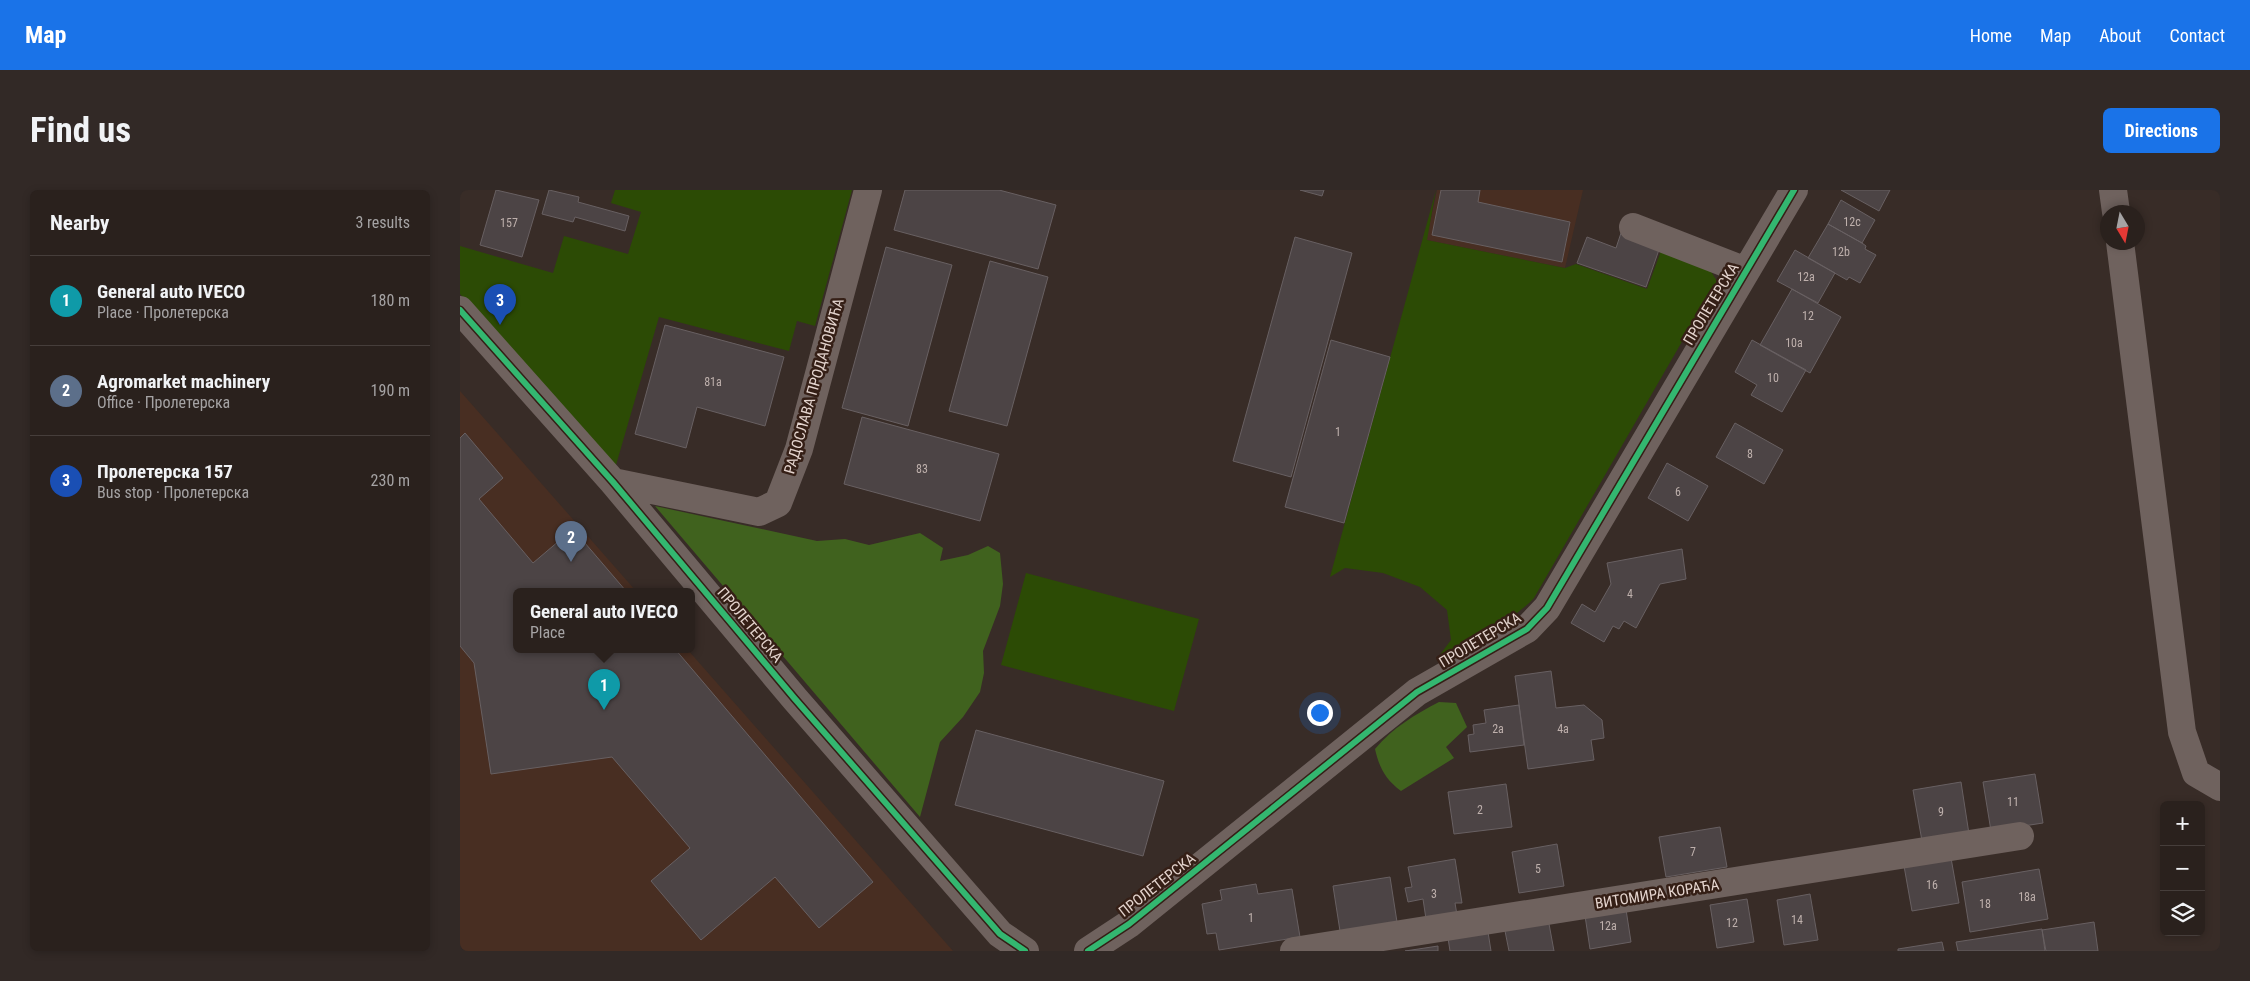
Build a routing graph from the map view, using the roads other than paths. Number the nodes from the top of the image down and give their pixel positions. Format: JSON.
{"nodes":[{"id":1,"x":868,"y":190,"type":"edge"},
{"id":2,"x":1794,"y":190,"type":"edge"},
{"id":3,"x":2113,"y":190,"type":"edge"},
{"id":4,"x":2115,"y":205,"type":"edge"},
{"id":5,"x":1633,"y":227,"type":"dead end"},
{"id":6,"x":2121,"y":250,"type":"edge"},
{"id":7,"x":1746,"y":271,"type":"junction"},
{"id":8,"x":460,"y":310,"type":"edge"},
{"id":9,"x":613,"y":482,"type":"junction"},
{"id":10,"x":2220,"y":787,"type":"edge"},
{"id":11,"x":2020,"y":836,"type":"dead end"},
{"id":12,"x":1025,"y":951,"type":"edge"},
{"id":13,"x":1088,"y":951,"type":"edge"},
{"id":14,"x":1294,"y":951,"type":"edge"}],
"edges":[{"from":1,"to":9,"type":"street","name":"РАДОСЛАВА ПРОДАНОВИЋА"},
{"from":2,"to":7,"type":"street","name":"ПРОЛЕТЕРСКА"},
{"from":3,"to":4,"type":"street"},
{"from":5,"to":7,"type":"street"},
{"from":6,"to":10,"type":"street"},
{"from":7,"to":13,"type":"street","name":"ПРОЛЕТЕРСКА"},
{"from":8,"to":9,"type":"street","name":"ПРОЛЕТЕРСКА"},
{"from":9,"to":12,"type":"street","name":"ПРОЛЕТЕРСКА"},
{"from":11,"to":14,"type":"street","name":"ВИТОМИРА КОРАЋА"}]}
